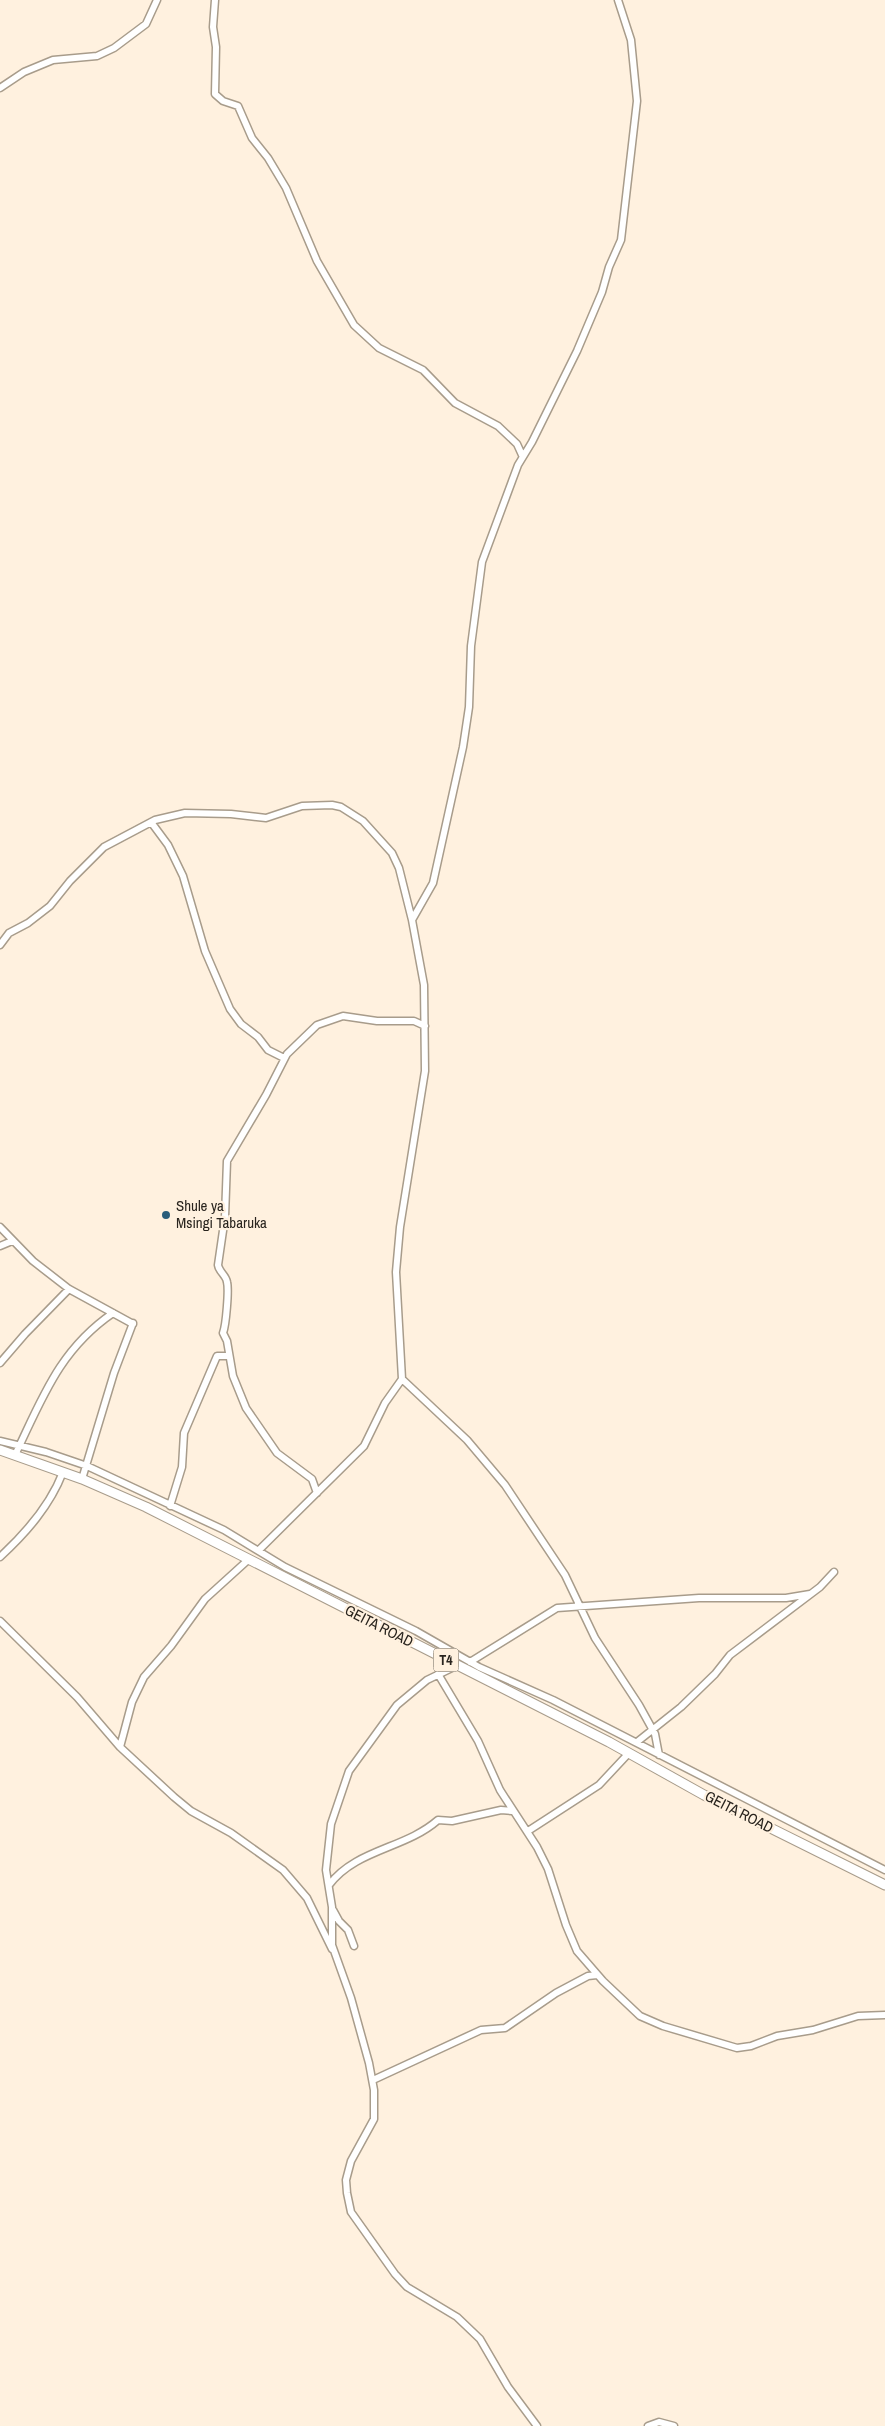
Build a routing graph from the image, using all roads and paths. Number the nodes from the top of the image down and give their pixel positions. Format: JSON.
{"nodes":[{"id":1,"x":157,"y":0,"type":"edge"},
{"id":2,"x":215,"y":0,"type":"edge"},
{"id":3,"x":618,"y":0,"type":"edge"},
{"id":4,"x":0,"y":88,"type":"edge"},
{"id":5,"x":522,"y":455,"type":"junction"},
{"id":6,"x":151,"y":822,"type":"junction"},
{"id":7,"x":412,"y":920,"type":"junction"},
{"id":8,"x":0,"y":945,"type":"edge"},
{"id":9,"x":425,"y":1026,"type":"junction"},
{"id":10,"x":284,"y":1058,"type":"junction"},
{"id":11,"x":0,"y":1226,"type":"edge"},
{"id":12,"x":12,"y":1241,"type":"junction"},
{"id":13,"x":0,"y":1246,"type":"edge"},
{"id":14,"x":69,"y":1289,"type":"junction"},
{"id":15,"x":113,"y":1313,"type":"junction"},
{"id":16,"x":229,"y":1356,"type":"junction"},
{"id":17,"x":0,"y":1363,"type":"edge"},
{"id":18,"x":402,"y":1379,"type":"junction"},
{"id":19,"x":0,"y":1441,"type":"edge"},
{"id":20,"x":20,"y":1445,"type":"junction"},
{"id":21,"x":0,"y":1450,"type":"edge"},
{"id":22,"x":15,"y":1455,"type":"junction"},
{"id":23,"x":87,"y":1466,"type":"junction"},
{"id":24,"x":64,"y":1472,"type":"junction"},
{"id":25,"x":82,"y":1479,"type":"junction"},
{"id":26,"x":317,"y":1493,"type":"junction"},
{"id":27,"x":170,"y":1506,"type":"junction"},
{"id":28,"x":258,"y":1550,"type":"junction"},
{"id":29,"x":0,"y":1557,"type":"edge"},
{"id":30,"x":248,"y":1560,"type":"junction"},
{"id":31,"x":834,"y":1572,"type":"dead end"},
{"id":32,"x":810,"y":1594,"type":"junction"},
{"id":33,"x":580,"y":1606,"type":"junction"},
{"id":34,"x":0,"y":1621,"type":"edge"},
{"id":35,"x":470,"y":1662,"type":"junction"},
{"id":36,"x":456,"y":1666,"type":"junction"},
{"id":37,"x":438,"y":1674,"type":"junction"},
{"id":38,"x":653,"y":1730,"type":"junction"},
{"id":39,"x":637,"y":1742,"type":"junction"},
{"id":40,"x":120,"y":1747,"type":"junction"},
{"id":41,"x":628,"y":1754,"type":"junction"},
{"id":42,"x":659,"y":1755,"type":"junction"},
{"id":43,"x":512,"y":1811,"type":"junction"},
{"id":44,"x":528,"y":1832,"type":"junction"},
{"id":45,"x":885,"y":1870,"type":"edge"},
{"id":46,"x":329,"y":1884,"type":"junction"},
{"id":47,"x":885,"y":1885,"type":"edge"},
{"id":48,"x":332,"y":1907,"type":"junction"},
{"id":49,"x":354,"y":1946,"type":"dead end"},
{"id":50,"x":334,"y":1952,"type":"junction"},
{"id":51,"x":596,"y":1975,"type":"junction"},
{"id":52,"x":885,"y":2015,"type":"edge"},
{"id":53,"x":373,"y":2080,"type":"junction"},
{"id":54,"x":537,"y":2426,"type":"edge"},
{"id":55,"x":648,"y":2426,"type":"edge"},
{"id":56,"x":674,"y":2426,"type":"edge"}],
"edges":[{"from":1,"to":4,"type":"street"},
{"from":2,"to":5,"type":"street"},
{"from":3,"to":5,"type":"street"},
{"from":5,"to":7,"type":"street"},
{"from":6,"to":7,"type":"street"},
{"from":6,"to":8,"type":"street"},
{"from":6,"to":10,"type":"street"},
{"from":7,"to":9,"type":"street"},
{"from":9,"to":10,"type":"street"},
{"from":9,"to":18,"type":"street"},
{"from":10,"to":16,"type":"street"},
{"from":11,"to":12,"type":"street"},
{"from":12,"to":13,"type":"street"},
{"from":12,"to":14,"type":"street"},
{"from":14,"to":15,"type":"street"},
{"from":14,"to":17,"type":"street"},
{"from":15,"to":20,"type":"street"},
{"from":15,"to":23,"type":"street"},
{"from":16,"to":26,"type":"street"},
{"from":16,"to":27,"type":"street"},
{"from":18,"to":26,"type":"street"},
{"from":18,"to":33,"type":"street"},
{"from":19,"to":20,"type":"street"},
{"from":20,"to":22,"type":"street"},
{"from":20,"to":23,"type":"street"},
{"from":21,"to":22,"type":"highway","name":"GEITA ROAD","number":"T4"},
{"from":22,"to":24,"type":"highway","name":"GEITA ROAD","number":"T4"},
{"from":23,"to":25,"type":"street"},
{"from":23,"to":27,"type":"street"},
{"from":24,"to":25,"type":"highway","name":"GEITA ROAD","number":"T4"},
{"from":24,"to":29,"type":"street"},
{"from":25,"to":30,"type":"highway","name":"GEITA ROAD","number":"T4"},
{"from":26,"to":28,"type":"street"},
{"from":27,"to":28,"type":"street"},
{"from":28,"to":35,"type":"street"},
{"from":30,"to":36,"type":"highway","name":"GEITA ROAD","number":"T4"},
{"from":30,"to":40,"type":"street"},
{"from":31,"to":32,"type":"street"},
{"from":32,"to":33,"type":"street"},
{"from":32,"to":38,"type":"street"},
{"from":33,"to":35,"type":"street"},
{"from":33,"to":38,"type":"street"},
{"from":34,"to":40,"type":"street"},
{"from":35,"to":39,"type":"street"},
{"from":36,"to":37,"type":"street"},
{"from":36,"to":41,"type":"highway","name":"GEITA ROAD","number":"T4"},
{"from":37,"to":43,"type":"street"},
{"from":37,"to":46,"type":"street"},
{"from":38,"to":39,"type":"street"},
{"from":38,"to":42,"type":"street"},
{"from":39,"to":42,"type":"street"},
{"from":40,"to":50,"type":"street"},
{"from":41,"to":44,"type":"street"},
{"from":41,"to":47,"type":"highway","name":"GEITA ROAD","number":"T4"},
{"from":42,"to":45,"type":"street"},
{"from":43,"to":44,"type":"street"},
{"from":43,"to":46,"type":"street"},
{"from":44,"to":51,"type":"street"},
{"from":46,"to":48,"type":"street"},
{"from":48,"to":49,"type":"street"},
{"from":48,"to":50,"type":"street"},
{"from":50,"to":53,"type":"street"},
{"from":51,"to":52,"type":"street"},
{"from":51,"to":53,"type":"street"},
{"from":53,"to":54,"type":"street"},
{"from":55,"to":56,"type":"street"}]}
